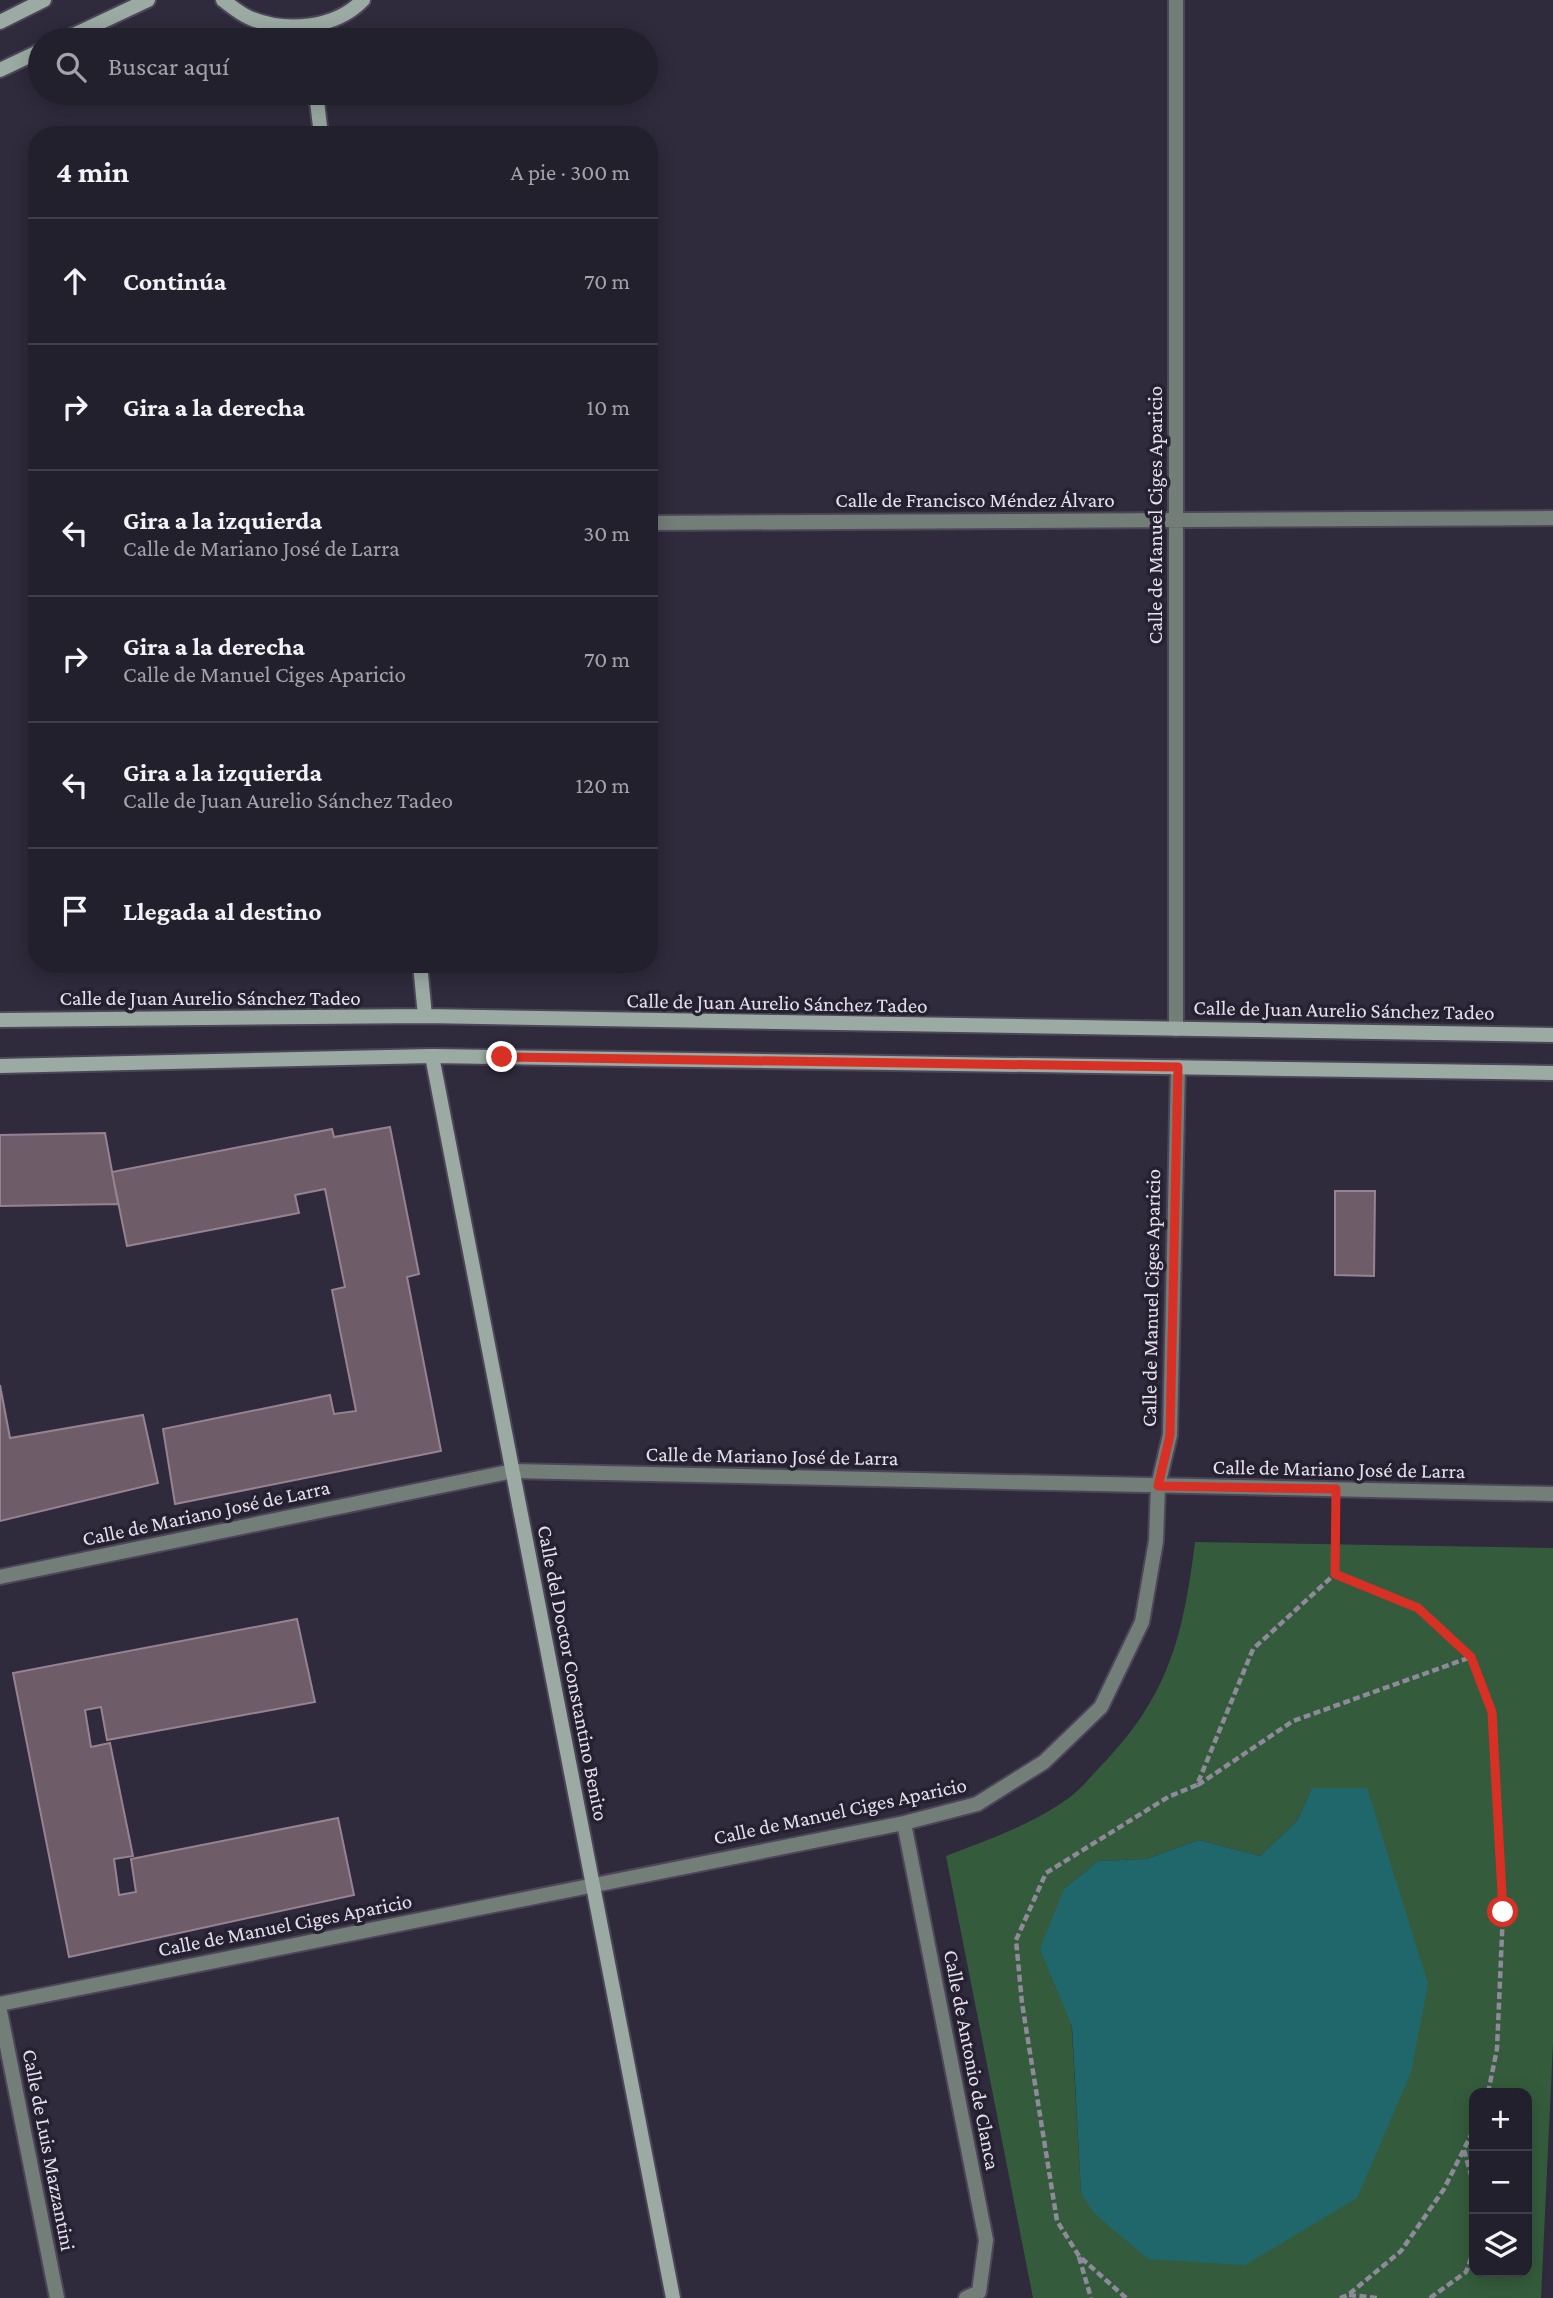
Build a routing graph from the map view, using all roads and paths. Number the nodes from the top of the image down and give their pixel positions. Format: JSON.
{"nodes":[{"id":1,"x":44,"y":0,"type":"edge"},
{"id":2,"x":148,"y":0,"type":"edge"},
{"id":3,"x":223,"y":0,"type":"edge"},
{"id":4,"x":363,"y":0,"type":"edge"},
{"id":5,"x":1176,"y":0,"type":"edge"},
{"id":6,"x":0,"y":22,"type":"edge"},
{"id":7,"x":88,"y":28,"type":"edge"},
{"id":8,"x":286,"y":28,"type":"edge"},
{"id":9,"x":321,"y":28,"type":"edge"},
{"id":10,"x":28,"y":57,"type":"edge"},
{"id":11,"x":0,"y":70,"type":"edge"},
{"id":12,"x":317,"y":105,"type":"edge"},
{"id":13,"x":320,"y":126,"type":"edge"},
{"id":14,"x":1553,"y":518,"type":"edge"},
{"id":15,"x":1176,"y":520,"type":"junction"},
{"id":16,"x":658,"y":523,"type":"edge"},
{"id":17,"x":421,"y":973,"type":"edge"},
{"id":18,"x":425,"y":1016,"type":"junction"},
{"id":19,"x":0,"y":1020,"type":"edge"},
{"id":20,"x":1176,"y":1029,"type":"junction"},
{"id":21,"x":1553,"y":1035,"type":"edge"},
{"id":22,"x":432,"y":1056,"type":"junction"},
{"id":23,"x":0,"y":1066,"type":"edge"},
{"id":24,"x":1178,"y":1067,"type":"junction"},
{"id":25,"x":1553,"y":1073,"type":"edge"},
{"id":26,"x":513,"y":1471,"type":"junction"},
{"id":27,"x":1158,"y":1486,"type":"junction"},
{"id":28,"x":1336,"y":1489,"type":"junction"},
{"id":29,"x":1553,"y":1494,"type":"edge"},
{"id":30,"x":1335,"y":1574,"type":"junction"},
{"id":31,"x":0,"y":1577,"type":"edge"},
{"id":32,"x":1471,"y":1657,"type":"junction"},
{"id":33,"x":1197,"y":1785,"type":"junction"},
{"id":34,"x":904,"y":1823,"type":"junction"},
{"id":35,"x":593,"y":1884,"type":"junction"},
{"id":36,"x":0,"y":2004,"type":"edge"},
{"id":37,"x":0,"y":2011,"type":"edge"},
{"id":38,"x":1489,"y":2088,"type":"edge"},
{"id":39,"x":1469,"y":2140,"type":"edge"},
{"id":40,"x":1464,"y":2150,"type":"junction"},
{"id":41,"x":1469,"y":2168,"type":"edge"},
{"id":42,"x":1079,"y":2256,"type":"junction"},
{"id":43,"x":1469,"y":2262,"type":"edge"},
{"id":44,"x":1348,"y":2295,"type":"junction"},
{"id":45,"x":57,"y":2298,"type":"edge"},
{"id":46,"x":673,"y":2298,"type":"edge"},
{"id":47,"x":966,"y":2298,"type":"edge"},
{"id":48,"x":1091,"y":2298,"type":"edge"},
{"id":49,"x":1126,"y":2298,"type":"edge"},
{"id":50,"x":1340,"y":2298,"type":"edge"},
{"id":51,"x":1378,"y":2298,"type":"edge"},
{"id":52,"x":1430,"y":2298,"type":"edge"}],
"edges":[{"from":1,"to":6,"type":"street"},
{"from":2,"to":7,"type":"street"},
{"from":3,"to":8,"type":"street"},
{"from":4,"to":9,"type":"street"},
{"from":5,"to":15,"type":"street","name":"Calle de Manuel Ciges Aparicio"},
{"from":10,"to":11,"type":"street"},
{"from":12,"to":13,"type":"street"},
{"from":14,"to":15,"type":"street","name":"Calle de Francisco Méndez Álvaro"},
{"from":15,"to":16,"type":"street","name":"Calle de Francisco Méndez Álvaro"},
{"from":15,"to":20,"type":"street","name":"Calle de Manuel Ciges Aparicio"},
{"from":17,"to":18,"type":"street"},
{"from":18,"to":19,"type":"street","name":"Calle de Juan Aurelio Sánchez Tadeo"},
{"from":18,"to":20,"type":"street","name":"Calle de Juan Aurelio Sánchez Tadeo"},
{"from":20,"to":21,"type":"street","name":"Calle de Juan Aurelio Sánchez Tadeo"},
{"from":22,"to":23,"type":"street"},
{"from":22,"to":24,"type":"street"},
{"from":22,"to":26,"type":"street","name":"Calle del Doctor Constantino Benito"},
{"from":24,"to":25,"type":"street"},
{"from":24,"to":27,"type":"street","name":"Calle de Manuel Ciges Aparicio"},
{"from":26,"to":27,"type":"street","name":"Calle de Mariano José de Larra"},
{"from":26,"to":31,"type":"street","name":"Calle de Mariano José de Larra"},
{"from":26,"to":35,"type":"street","name":"Calle del Doctor Constantino Benito"},
{"from":27,"to":28,"type":"street","name":"Calle de Mariano José de Larra"},
{"from":27,"to":34,"type":"street","name":"Calle de Manuel Ciges Aparicio"},
{"from":28,"to":29,"type":"street","name":"Calle de Mariano José de Larra"},
{"from":28,"to":30,"type":"path"},
{"from":30,"to":32,"type":"path"},
{"from":30,"to":33,"type":"path"},
{"from":32,"to":33,"type":"path"},
{"from":32,"to":38,"type":"path"},
{"from":33,"to":42,"type":"path"},
{"from":34,"to":35,"type":"street","name":"Calle de Manuel Ciges Aparicio"},
{"from":34,"to":47,"type":"street","name":"Calle de Antonio de Clanca"},
{"from":35,"to":36,"type":"street","name":"Calle de Manuel Ciges Aparicio"},
{"from":35,"to":46,"type":"street","name":"Calle del Doctor Constantino Benito"},
{"from":37,"to":45,"type":"street","name":"Calle de Luis Mazzantini"},
{"from":39,"to":40,"type":"path"},
{"from":40,"to":41,"type":"path"},
{"from":40,"to":44,"type":"path"},
{"from":42,"to":48,"type":"path"},
{"from":42,"to":49,"type":"path"},
{"from":43,"to":52,"type":"path"},
{"from":44,"to":50,"type":"path"},
{"from":44,"to":51,"type":"path"}]}
